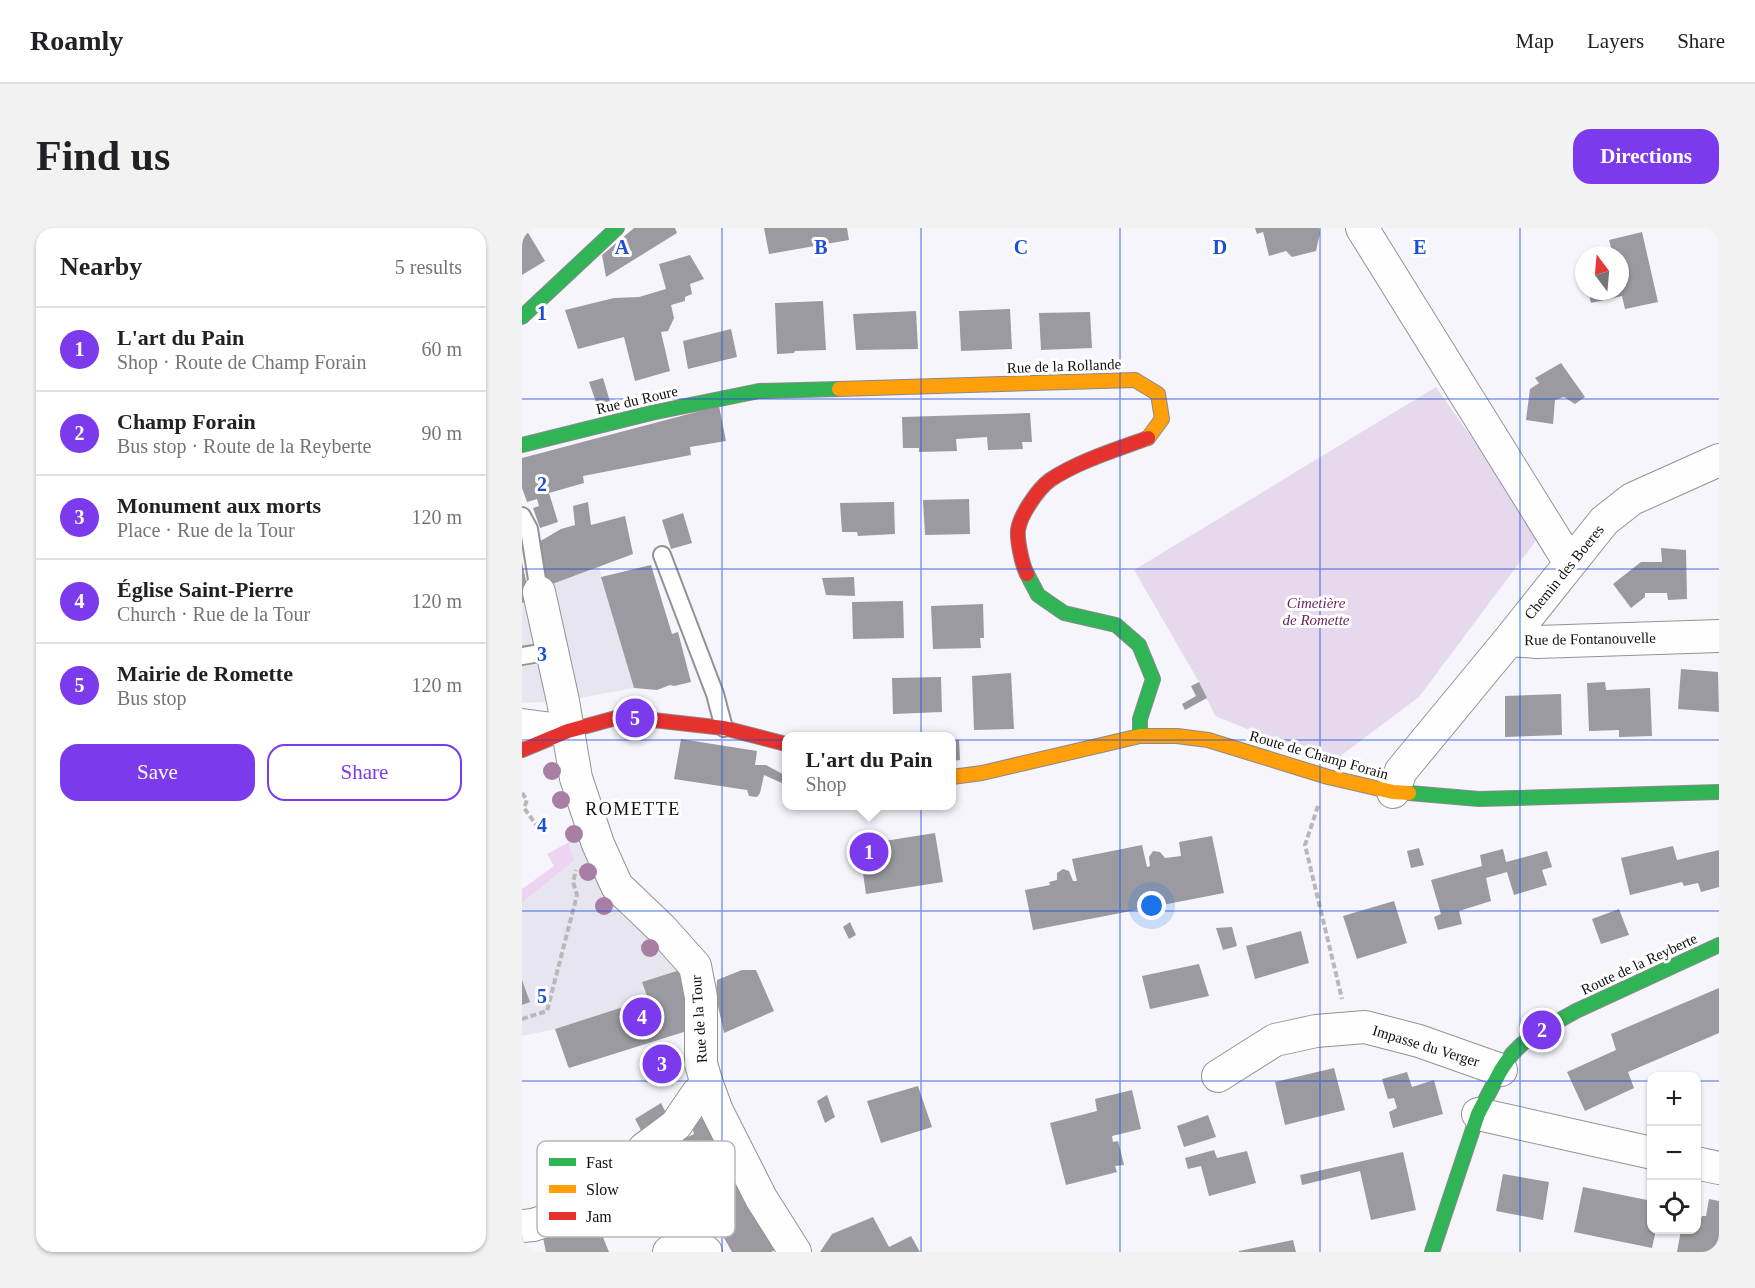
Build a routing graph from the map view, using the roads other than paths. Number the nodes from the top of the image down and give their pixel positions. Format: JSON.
{"nodes":[{"id":1,"x":617,"y":228,"type":"edge"},
{"id":2,"x":1362,"y":228,"type":"edge"},
{"id":3,"x":522,"y":317,"type":"edge"},
{"id":4,"x":759,"y":391,"type":"joint"},
{"id":5,"x":522,"y":445,"type":"edge"},
{"id":6,"x":1719,"y":460,"type":"edge"},
{"id":7,"x":524,"y":526,"type":"edge"},
{"id":8,"x":662,"y":555,"type":"dead end"},
{"id":9,"x":1570,"y":563,"type":"junction"},
{"id":10,"x":539,"y":592,"type":"joint"},
{"id":11,"x":1719,"y":636,"type":"edge"},
{"id":12,"x":1509,"y":640,"type":"junction"},
{"id":13,"x":537,"y":654,"type":"edge"},
{"id":14,"x":522,"y":725,"type":"edge"},
{"id":15,"x":724,"y":728,"type":"junction"},
{"id":16,"x":568,"y":731,"type":"junction"},
{"id":17,"x":1140,"y":736,"type":"junction"},
{"id":18,"x":782,"y":743,"type":"edge"},
{"id":19,"x":522,"y":750,"type":"edge"},
{"id":20,"x":956,"y":776,"type":"edge"},
{"id":21,"x":1393,"y":792,"type":"junction"},
{"id":22,"x":1719,"y":792,"type":"edge"},
{"id":23,"x":1719,"y":945,"type":"edge"},
{"id":24,"x":1501,"y":1070,"type":"junction"},
{"id":25,"x":1218,"y":1076,"type":"dead end"},
{"id":26,"x":707,"y":1084,"type":"junction"},
{"id":27,"x":1478,"y":1114,"type":"junction"},
{"id":28,"x":654,"y":1141,"type":"edge"},
{"id":29,"x":732,"y":1141,"type":"edge"},
{"id":30,"x":735,"y":1146,"type":"edge"},
{"id":31,"x":1647,"y":1152,"type":"edge"},
{"id":32,"x":1701,"y":1164,"type":"edge"},
{"id":33,"x":1719,"y":1168,"type":"edge"},
{"id":34,"x":537,"y":1224,"type":"edge"},
{"id":35,"x":522,"y":1226,"type":"edge"},
{"id":36,"x":669,"y":1252,"type":"edge"},
{"id":37,"x":706,"y":1252,"type":"edge"},
{"id":38,"x":795,"y":1252,"type":"edge"},
{"id":39,"x":1432,"y":1252,"type":"edge"}],
"edges":[{"from":1,"to":3,"type":"main road"},
{"from":2,"to":9,"type":"street"},
{"from":4,"to":5,"type":"main road","name":"Rue du Roure"},
{"from":4,"to":17,"type":"main road","name":"Rue de la Rollande"},
{"from":6,"to":9,"type":"street","name":"Chemin des Boeres"},
{"from":7,"to":10,"type":"lane"},
{"from":8,"to":15,"type":"lane"},
{"from":9,"to":12,"type":"street","name":"Chemin des Boeres"},
{"from":10,"to":13,"type":"street","name":"Rue de la Tour"},
{"from":11,"to":12,"type":"street","name":"Rue de Fontanouvelle"},
{"from":12,"to":21,"type":"street","name":"Rue de Fontanouvelle"},
{"from":13,"to":16,"type":"street","name":"Rue de la Tour"},
{"from":14,"to":16,"type":"street"},
{"from":15,"to":16,"type":"main road"},
{"from":15,"to":18,"type":"main road"},
{"from":16,"to":19,"type":"main road"},
{"from":16,"to":26,"type":"street","name":"Rue de la Tour"},
{"from":17,"to":20,"type":"main road","name":"Route de Champ Forain"},
{"from":17,"to":21,"type":"main road","name":"Route de Champ Forain"},
{"from":21,"to":22,"type":"main road","name":"Route de Champ Forain"},
{"from":23,"to":24,"type":"main road","name":"Route de la Reyberte"},
{"from":24,"to":25,"type":"street","name":"Impasse du Verger"},
{"from":24,"to":27,"type":"main road","name":"Route de la Reyberte"},
{"from":26,"to":28,"type":"street"},
{"from":26,"to":29,"type":"street","name":"Rue de la Tour"},
{"from":27,"to":31,"type":"street"},
{"from":27,"to":39,"type":"main road","name":"Route de la Reyberte"},
{"from":30,"to":38,"type":"street","name":"Rue de la Tour"},
{"from":32,"to":33,"type":"street"},
{"from":34,"to":35,"type":"street"},
{"from":36,"to":37,"type":"street"}]}
